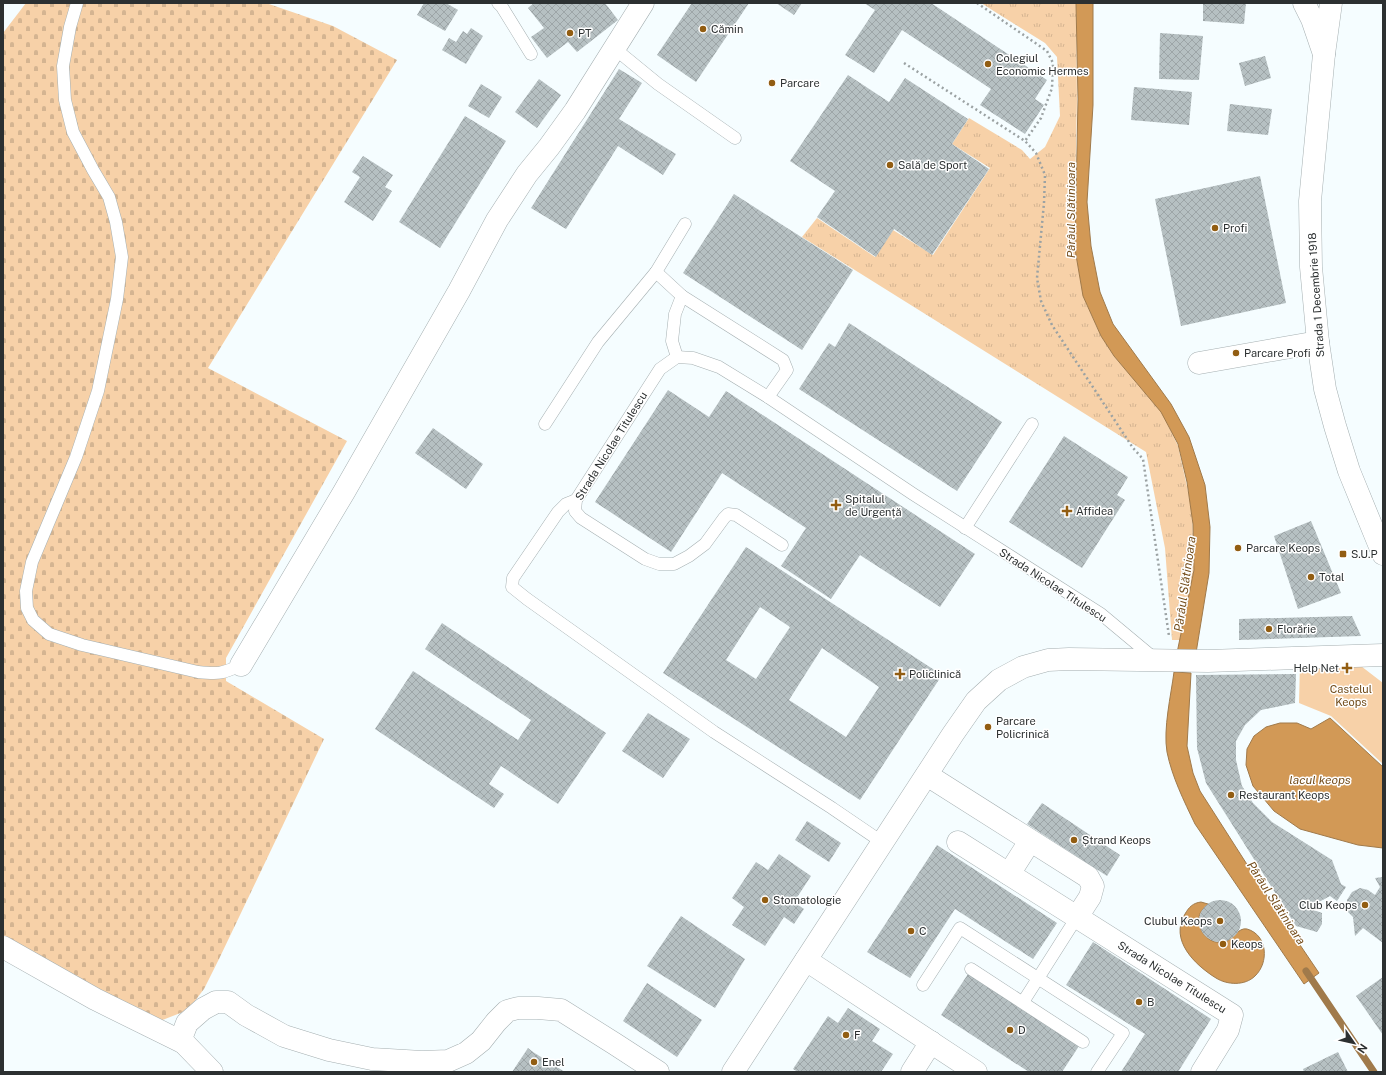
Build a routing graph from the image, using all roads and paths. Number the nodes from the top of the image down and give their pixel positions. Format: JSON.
{"nodes":[{"id":1,"x":76,"y":3,"type":"edge"},
{"id":2,"x":498,"y":3,"type":"edge"},
{"id":3,"x":643,"y":3,"type":"edge"},
{"id":4,"x":977,"y":3,"type":"edge"},
{"id":5,"x":1304,"y":3,"type":"edge"},
{"id":6,"x":1331,"y":3,"type":"edge"},
{"id":7,"x":614,"y":48,"type":"junction"},
{"id":8,"x":531,"y":54,"type":"dead end"},
{"id":9,"x":1324,"y":54,"type":"junction"},
{"id":10,"x":904,"y":63,"type":"dead end"},
{"id":11,"x":735,"y":138,"type":"dead end"},
{"id":12,"x":1025,"y":141,"type":"junction"},
{"id":13,"x":684,"y":224,"type":"dead end"},
{"id":14,"x":656,"y":272,"type":"junction"},
{"id":15,"x":682,"y":296,"type":"junction"},
{"id":16,"x":1318,"y":342,"type":"junction"},
{"id":17,"x":677,"y":357,"type":"junction"},
{"id":18,"x":1198,"y":363,"type":"dead end"},
{"id":19,"x":768,"y":397,"type":"junction"},
{"id":20,"x":545,"y":424,"type":"dead end"},
{"id":21,"x":1032,"y":424,"type":"dead end"},
{"id":22,"x":576,"y":500,"type":"junction"},
{"id":23,"x":965,"y":528,"type":"junction"},
{"id":24,"x":782,"y":545,"type":"dead end"},
{"id":25,"x":1383,"y":554,"type":"edge"},
{"id":26,"x":1170,"y":639,"type":"dead end"},
{"id":27,"x":1383,"y":655,"type":"edge"},
{"id":28,"x":1157,"y":661,"type":"junction"},
{"id":29,"x":241,"y":665,"type":"joint"},
{"id":30,"x":927,"y":775,"type":"junction"},
{"id":31,"x":1030,"y":840,"type":"junction"},
{"id":32,"x":882,"y":842,"type":"junction"},
{"id":33,"x":958,"y":842,"type":"dead end"},
{"id":34,"x":1009,"y":874,"type":"junction"},
{"id":35,"x":1077,"y":917,"type":"junction"},
{"id":36,"x":3,"y":947,"type":"edge"},
{"id":37,"x":806,"y":960,"type":"junction"},
{"id":38,"x":972,"y":969,"type":"dead end"},
{"id":39,"x":1038,"y":978,"type":"junction"},
{"id":40,"x":923,"y":984,"type":"dead end"},
{"id":41,"x":1023,"y":1002,"type":"junction"},
{"id":42,"x":931,"y":1042,"type":"junction"},
{"id":43,"x":1083,"y":1042,"type":"dead end"},
{"id":44,"x":184,"y":1043,"type":"junction"},
{"id":45,"x":207,"y":1070,"type":"edge"},
{"id":46,"x":658,"y":1072,"type":"edge"},
{"id":47,"x":733,"y":1072,"type":"edge"},
{"id":48,"x":912,"y":1072,"type":"edge"},
{"id":49,"x":976,"y":1072,"type":"edge"},
{"id":50,"x":1098,"y":1072,"type":"edge"},
{"id":51,"x":1202,"y":1072,"type":"edge"}],
"edges":[{"from":1,"to":29,"type":"lane"},
{"from":2,"to":8,"type":"lane"},
{"from":3,"to":7,"type":"street"},
{"from":4,"to":12,"type":"path"},
{"from":5,"to":9,"type":"street"},
{"from":6,"to":9,"type":"street","name":"Strada 1 Decembrie 1918"},
{"from":7,"to":11,"type":"lane"},
{"from":7,"to":29,"type":"street"},
{"from":9,"to":16,"type":"street","name":"Strada 1 Decembrie 1918"},
{"from":10,"to":12,"type":"path"},
{"from":12,"to":26,"type":"path"},
{"from":13,"to":14,"type":"lane"},
{"from":14,"to":15,"type":"lane"},
{"from":14,"to":20,"type":"lane"},
{"from":15,"to":17,"type":"lane"},
{"from":15,"to":19,"type":"lane"},
{"from":16,"to":18,"type":"street"},
{"from":16,"to":25,"type":"street","name":"Strada 1 Decembrie 1918"},
{"from":17,"to":19,"type":"lane","name":"Strada Nicolae Titulescu"},
{"from":17,"to":22,"type":"lane","name":"Strada Nicolae Titulescu"},
{"from":19,"to":23,"type":"lane","name":"Strada Nicolae Titulescu"},
{"from":21,"to":23,"type":"lane"},
{"from":22,"to":24,"type":"lane","name":"Strada Nicolae Titulescu"},
{"from":22,"to":32,"type":"lane"},
{"from":23,"to":28,"type":"lane","name":"Strada Nicolae Titulescu"},
{"from":27,"to":28,"type":"street"},
{"from":28,"to":30,"type":"street"},
{"from":30,"to":31,"type":"street"},
{"from":30,"to":32,"type":"street"},
{"from":31,"to":34,"type":"street"},
{"from":31,"to":35,"type":"street"},
{"from":32,"to":37,"type":"street"},
{"from":33,"to":34,"type":"street","name":"Strada Nicolae Titulescu"},
{"from":34,"to":35,"type":"street","name":"Strada Nicolae Titulescu"},
{"from":35,"to":39,"type":"lane"},
{"from":35,"to":51,"type":"street","name":"Strada Nicolae Titulescu"},
{"from":36,"to":44,"type":"street"},
{"from":37,"to":42,"type":"street"},
{"from":37,"to":47,"type":"street"},
{"from":38,"to":41,"type":"lane"},
{"from":39,"to":40,"type":"lane"},
{"from":39,"to":41,"type":"lane"},
{"from":39,"to":50,"type":"lane"},
{"from":41,"to":43,"type":"lane"},
{"from":42,"to":48,"type":"street"},
{"from":42,"to":49,"type":"street"},
{"from":44,"to":45,"type":"street"},
{"from":44,"to":46,"type":"street"}]}
